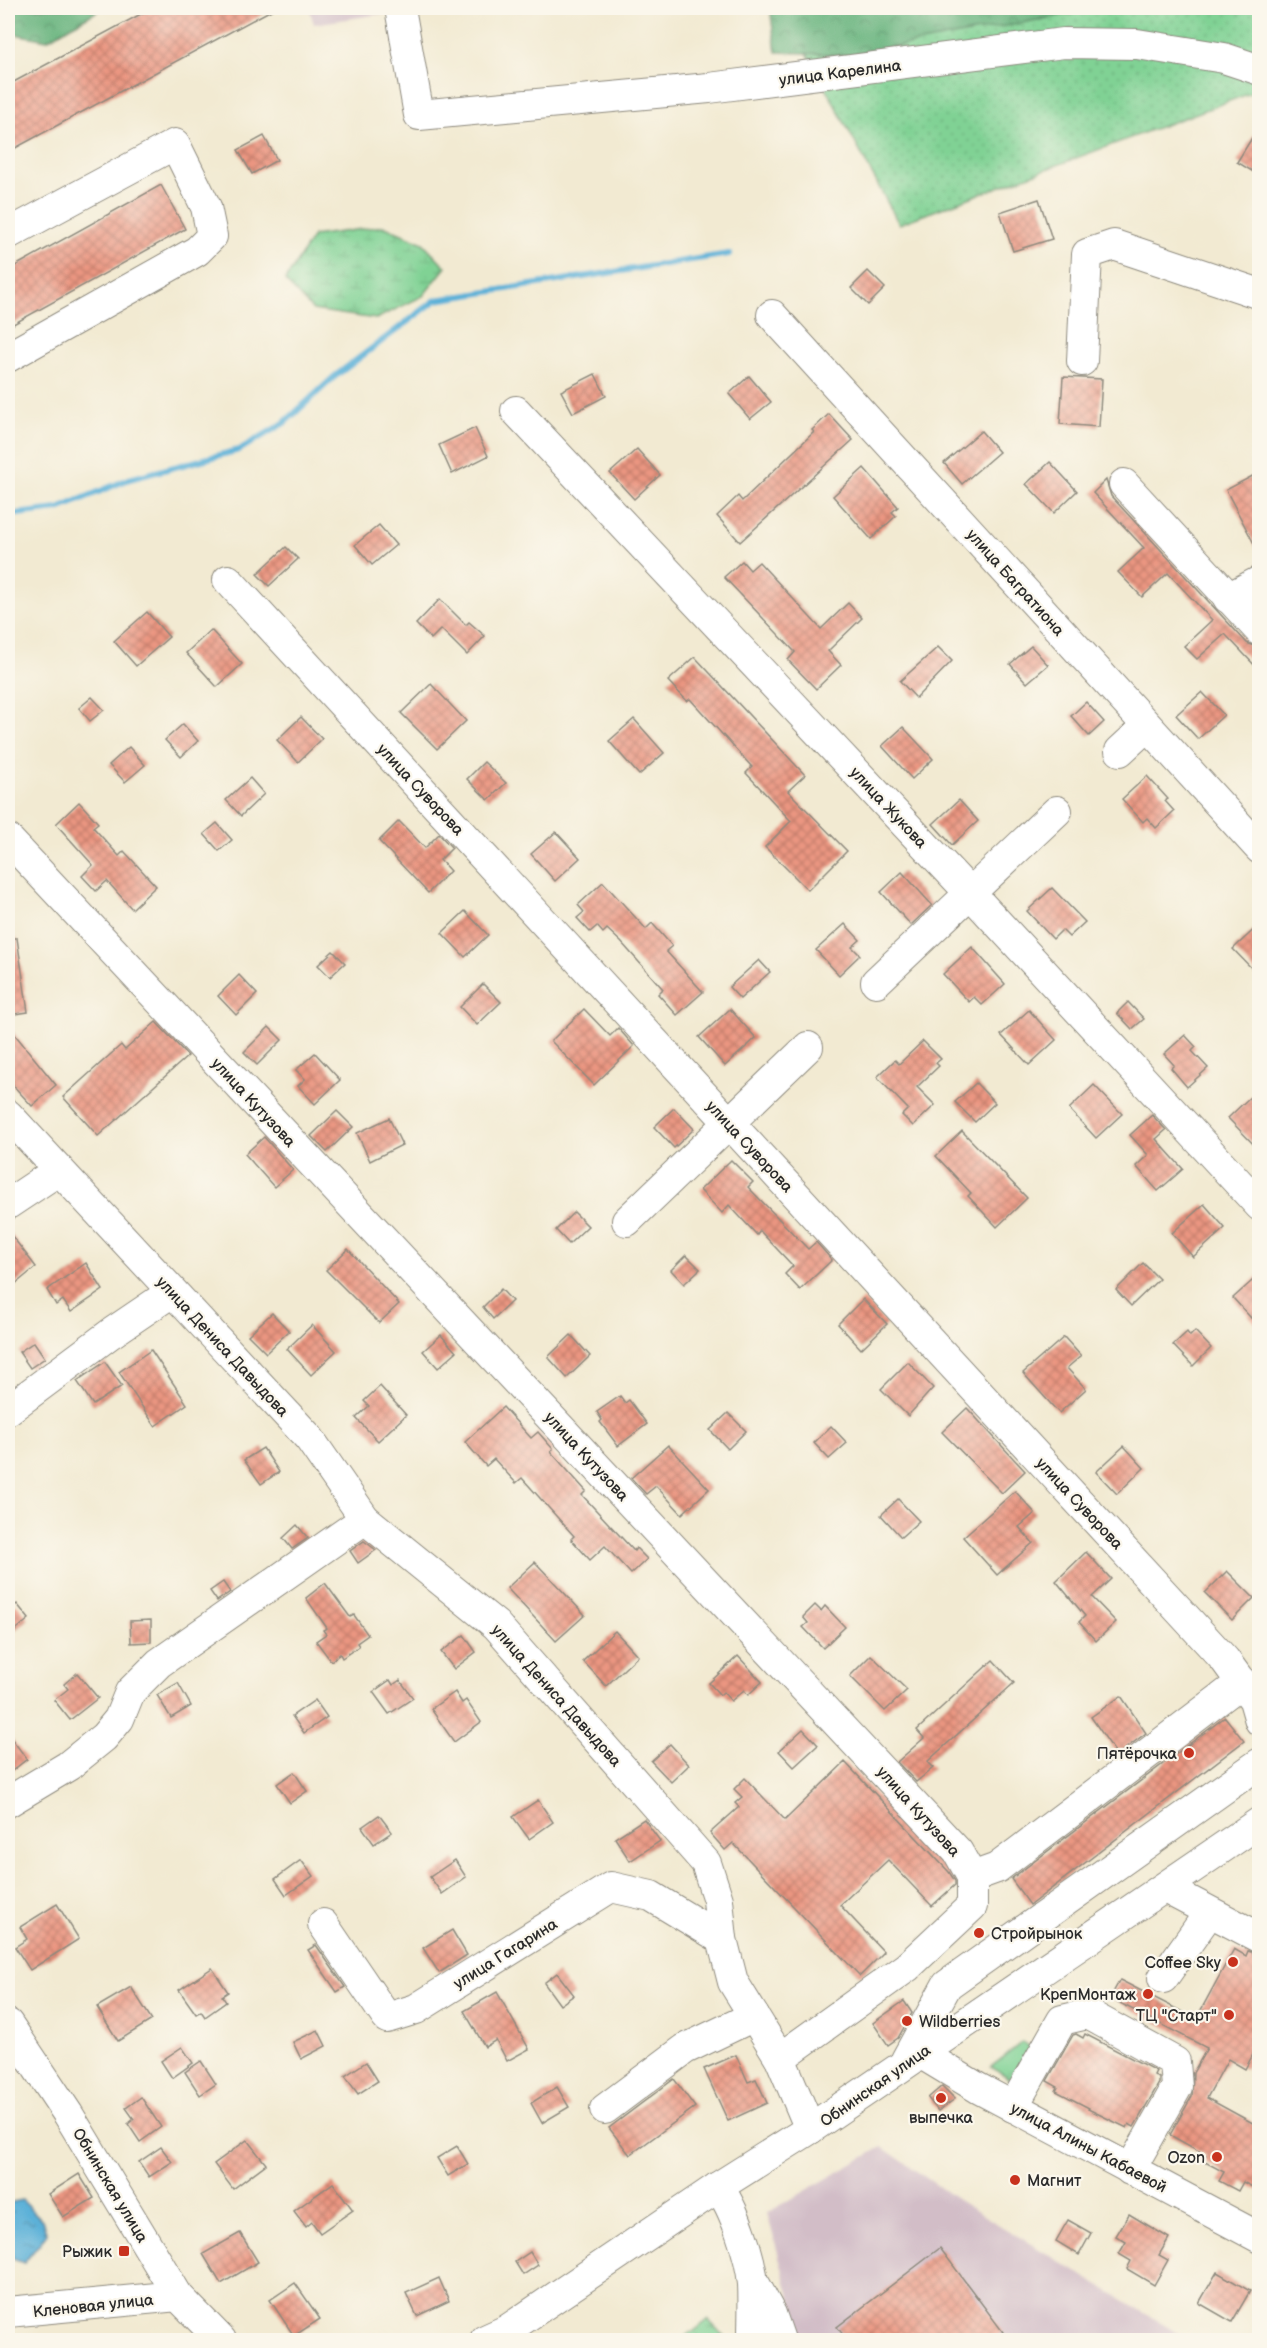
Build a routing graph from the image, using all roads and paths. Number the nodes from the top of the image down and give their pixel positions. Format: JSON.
{"nodes":[{"id":1,"x":400,"y":8,"type":"edge"},
{"id":2,"x":1260,"y":70,"type":"edge"},
{"id":3,"x":8,"y":234,"type":"edge"},
{"id":4,"x":1260,"y":294,"type":"edge"},
{"id":5,"x":772,"y":315,"type":"dead end"},
{"id":6,"x":8,"y":357,"type":"edge"},
{"id":7,"x":1082,"y":361,"type":"dead end"},
{"id":8,"x":516,"y":411,"type":"dead end"},
{"id":9,"x":1124,"y":483,"type":"dead end"},
{"id":10,"x":228,"y":580,"type":"dead end"},
{"id":11,"x":1260,"y":580,"type":"edge"},
{"id":12,"x":1228,"y":598,"type":"junction"},
{"id":13,"x":1260,"y":631,"type":"edge"},
{"id":14,"x":1147,"y":726,"type":"junction"},
{"id":15,"x":1120,"y":751,"type":"dead end"},
{"id":16,"x":1057,"y":811,"type":"dead end"},
{"id":17,"x":8,"y":839,"type":"edge"},
{"id":18,"x":1260,"y":849,"type":"edge"},
{"id":19,"x":970,"y":893,"type":"junction"},
{"id":20,"x":876,"y":981,"type":"dead end"},
{"id":21,"x":808,"y":1047,"type":"dead end"},
{"id":22,"x":8,"y":1115,"type":"edge"},
{"id":23,"x":729,"y":1123,"type":"junction"},
{"id":24,"x":58,"y":1170,"type":"junction"},
{"id":25,"x":8,"y":1204,"type":"edge"},
{"id":26,"x":1260,"y":1206,"type":"edge"},
{"id":27,"x":627,"y":1221,"type":"dead end"},
{"id":28,"x":172,"y":1292,"type":"junction"},
{"id":29,"x":8,"y":1410,"type":"edge"},
{"id":30,"x":364,"y":1519,"type":"junction"},
{"id":31,"x":1254,"y":1700,"type":"edge"},
{"id":32,"x":1260,"y":1763,"type":"edge"},
{"id":33,"x":8,"y":1802,"type":"edge"},
{"id":34,"x":1260,"y":1822,"type":"edge"},
{"id":35,"x":1137,"y":1850,"type":"junction"},
{"id":36,"x":972,"y":1877,"type":"junction"},
{"id":37,"x":1166,"y":1887,"type":"junction"},
{"id":38,"x":1209,"y":1912,"type":"junction"},
{"id":39,"x":323,"y":1924,"type":"dead end"},
{"id":40,"x":1260,"y":1938,"type":"edge"},
{"id":41,"x":722,"y":1940,"type":"junction"},
{"id":42,"x":1163,"y":1977,"type":"dead end"},
{"id":43,"x":754,"y":2016,"type":"junction"},
{"id":44,"x":8,"y":2024,"type":"edge"},
{"id":45,"x":780,"y":2058,"type":"junction"},
{"id":46,"x":912,"y":2059,"type":"junction"},
{"id":47,"x":1013,"y":2107,"type":"junction"},
{"id":48,"x":605,"y":2109,"type":"dead end"},
{"id":49,"x":810,"y":2129,"type":"junction"},
{"id":50,"x":1130,"y":2170,"type":"junction"},
{"id":51,"x":718,"y":2187,"type":"junction"},
{"id":52,"x":1260,"y":2238,"type":"edge"},
{"id":53,"x":753,"y":2281,"type":"junction"},
{"id":54,"x":178,"y":2296,"type":"junction"},
{"id":55,"x":8,"y":2312,"type":"edge"},
{"id":56,"x":221,"y":2340,"type":"edge"},
{"id":57,"x":485,"y":2340,"type":"edge"},
{"id":58,"x":753,"y":2340,"type":"edge"},
{"id":59,"x":780,"y":2340,"type":"edge"}],
"edges":[{"from":1,"to":2,"type":"street","name":"улица Карелина"},
{"from":3,"to":6,"type":"street"},
{"from":4,"to":7,"type":"street"},
{"from":5,"to":14,"type":"street","name":"улица Багратиона"},
{"from":8,"to":19,"type":"street","name":"улица Жукова"},
{"from":9,"to":12,"type":"street"},
{"from":10,"to":23,"type":"street","name":"улица Суворова"},
{"from":11,"to":12,"type":"street"},
{"from":12,"to":13,"type":"street"},
{"from":14,"to":15,"type":"street"},
{"from":14,"to":18,"type":"street","name":"улица Багратиона"},
{"from":16,"to":19,"type":"street"},
{"from":17,"to":36,"type":"street","name":"улица Кутузова"},
{"from":19,"to":20,"type":"street"},
{"from":19,"to":26,"type":"street","name":"улица Жукова"},
{"from":21,"to":23,"type":"street"},
{"from":22,"to":24,"type":"street","name":"улица Дениса Давыдова"},
{"from":23,"to":27,"type":"street"},
{"from":23,"to":31,"type":"street","name":"улица Суворова"},
{"from":24,"to":25,"type":"street"},
{"from":24,"to":28,"type":"street","name":"улица Дениса Давыдова"},
{"from":28,"to":29,"type":"street"},
{"from":28,"to":30,"type":"street","name":"улица Дениса Давыдова"},
{"from":30,"to":33,"type":"street"},
{"from":30,"to":41,"type":"street","name":"улица Дениса Давыдова"},
{"from":31,"to":36,"type":"street"},
{"from":32,"to":35,"type":"street"},
{"from":34,"to":37,"type":"street","name":"Обнинская улица"},
{"from":35,"to":37,"type":"street"},
{"from":35,"to":46,"type":"street"},
{"from":36,"to":45,"type":"street"},
{"from":37,"to":38,"type":"street"},
{"from":37,"to":46,"type":"street","name":"Обнинская улица"},
{"from":38,"to":40,"type":"street"},
{"from":38,"to":42,"type":"street"},
{"from":39,"to":41,"type":"street","name":"улица Гагарина"},
{"from":41,"to":43,"type":"street","name":"улица Дениса Давыдова"},
{"from":43,"to":45,"type":"street","name":"улица Дениса Давыдова"},
{"from":43,"to":48,"type":"street"},
{"from":44,"to":54,"type":"street","name":"Обнинская улица"},
{"from":45,"to":49,"type":"street","name":"улица Дениса Давыдова"},
{"from":46,"to":47,"type":"street","name":"улица Алины Кабаевой"},
{"from":46,"to":49,"type":"street","name":"Обнинская улица"},
{"from":47,"to":50,"type":"street","name":"улица Алины Кабаевой"},
{"from":47,"to":50,"type":"street"},
{"from":49,"to":51,"type":"street","name":"Обнинская улица"},
{"from":50,"to":52,"type":"street","name":"улица Алины Кабаевой"},
{"from":51,"to":53,"type":"street"},
{"from":51,"to":57,"type":"street","name":"Обнинская улица"},
{"from":53,"to":58,"type":"street"},
{"from":53,"to":59,"type":"street"},
{"from":54,"to":55,"type":"street","name":"Кленовая улица"},
{"from":54,"to":56,"type":"street","name":"Обнинская улица"}]}
